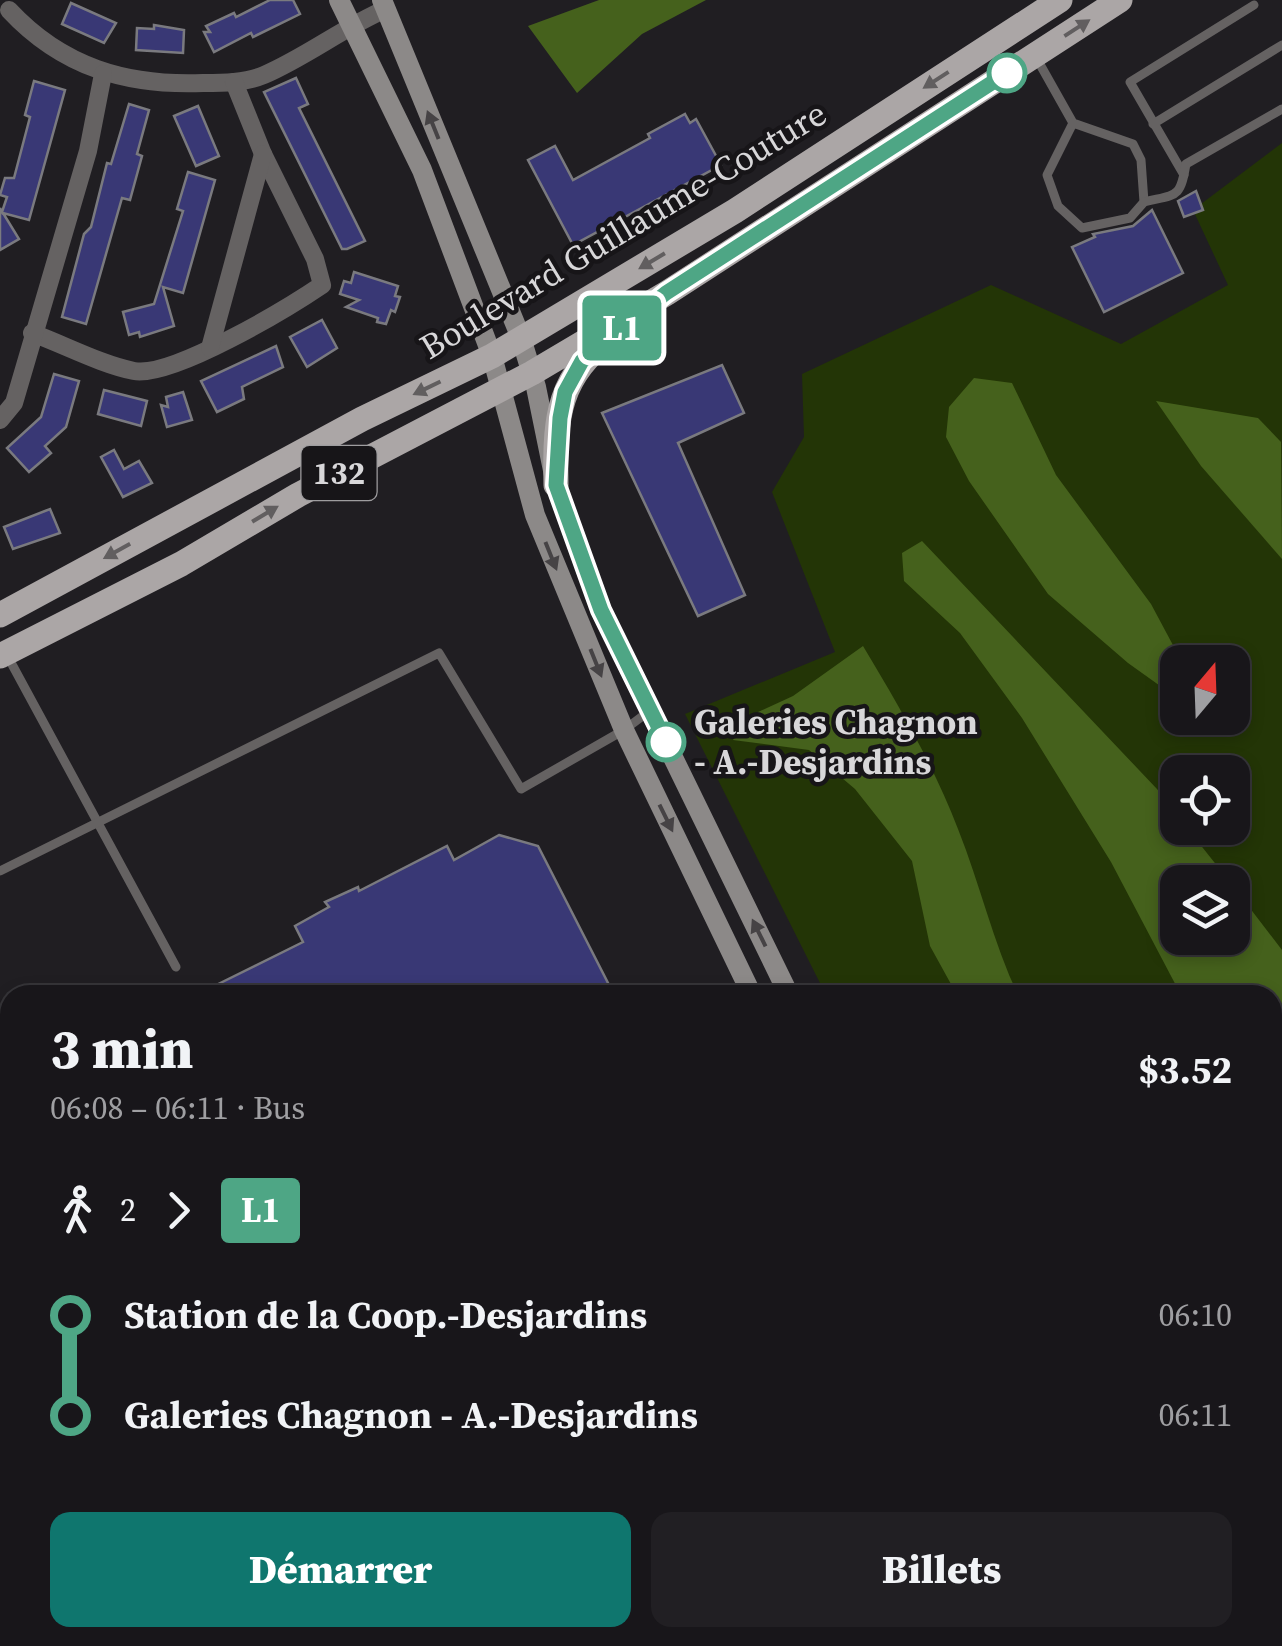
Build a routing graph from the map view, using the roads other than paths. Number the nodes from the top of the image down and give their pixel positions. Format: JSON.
{"nodes":[{"id":1,"x":27,"y":0,"type":"edge"},
{"id":2,"x":340,"y":0,"type":"edge"},
{"id":3,"x":1060,"y":0,"type":"edge"},
{"id":4,"x":1120,"y":0,"type":"edge"},
{"id":5,"x":390,"y":3,"type":"edge"},
{"id":6,"x":1254,"y":5,"type":"dead end"},
{"id":7,"x":4,"y":12,"type":"edge"},
{"id":8,"x":351,"y":24,"type":"junction"},
{"id":9,"x":1282,"y":45,"type":"edge"},
{"id":10,"x":1035,"y":55,"type":"junction"},
{"id":11,"x":103,"y":74,"type":"junction"},
{"id":12,"x":234,"y":82,"type":"junction"},
{"id":13,"x":1282,"y":109,"type":"edge"},
{"id":14,"x":1073,"y":122,"type":"junction"},
{"id":15,"x":1153,"y":124,"type":"junction"},
{"id":16,"x":263,"y":154,"type":"junction"},
{"id":17,"x":1184,"y":176,"type":"junction"},
{"id":18,"x":1144,"y":202,"type":"junction"},
{"id":19,"x":666,"y":293,"type":"junction"},
{"id":20,"x":32,"y":334,"type":"junction"},
{"id":21,"x":520,"y":338,"type":"junction"},
{"id":22,"x":210,"y":348,"type":"junction"},
{"id":23,"x":492,"y":356,"type":"junction"},
{"id":24,"x":532,"y":373,"type":"junction"},
{"id":25,"x":502,"y":390,"type":"junction"},
{"id":26,"x":0,"y":420,"type":"edge"},
{"id":27,"x":556,"y":485,"type":"junction"},
{"id":28,"x":0,"y":615,"type":"edge"},
{"id":29,"x":2,"y":650,"type":"edge"},
{"id":30,"x":650,"y":710,"type":"junction"},
{"id":31,"x":624,"y":730,"type":"junction"},
{"id":32,"x":97,"y":821,"type":"junction"},
{"id":33,"x":0,"y":871,"type":"edge"},
{"id":34,"x":176,"y":967,"type":"dead end"},
{"id":35,"x":747,"y":985,"type":"edge"},
{"id":36,"x":784,"y":985,"type":"edge"}],
"edges":[{"from":1,"to":7,"type":"street"},
{"from":2,"to":8,"type":"main road"},
{"from":3,"to":21,"type":"main road","name":"Boulevard Guillaume-Couture","number":"132","one_way":true},
{"from":10,"to":4,"type":"main road","name":"Boulevard Guillaume-Couture","number":"132","one_way":true},
{"from":5,"to":8,"type":"street"},
{"from":21,"to":5,"type":"main road","one_way":true},
{"from":6,"to":15,"type":"lane"},
{"from":7,"to":11,"type":"street"},
{"from":8,"to":12,"type":"street"},
{"from":8,"to":23,"type":"main road"},
{"from":9,"to":15,"type":"lane"},
{"from":10,"to":14,"type":"lane"},
{"from":10,"to":19,"type":"main road","name":"Boulevard Guillaume-Couture","number":"132"},
{"from":11,"to":12,"type":"street"},
{"from":11,"to":20,"type":"street"},
{"from":12,"to":16,"type":"street"},
{"from":13,"to":17,"type":"lane"},
{"from":14,"to":18,"type":"lane"},
{"from":14,"to":18,"type":"lane"},
{"from":15,"to":17,"type":"lane"},
{"from":16,"to":22,"type":"street"},
{"from":16,"to":22,"type":"street"},
{"from":17,"to":18,"type":"lane"},
{"from":19,"to":24,"type":"main road","name":"Boulevard Guillaume-Couture","number":"132"},
{"from":19,"to":27,"type":"main road"},
{"from":20,"to":22,"type":"street"},
{"from":20,"to":26,"type":"street"},
{"from":21,"to":23,"type":"main road","name":"Boulevard Guillaume-Couture","number":"132"},
{"from":21,"to":24,"type":"main road"},
{"from":23,"to":25,"type":"main road"},
{"from":23,"to":28,"type":"main road","name":"Boulevard Guillaume-Couture","number":"132","one_way":true},
{"from":24,"to":25,"type":"main road","name":"Boulevard Guillaume-Couture","number":"132"},
{"from":24,"to":27,"type":"main road"},
{"from":29,"to":25,"type":"main road","name":"Boulevard Guillaume-Couture","number":"132","one_way":true},
{"from":25,"to":31,"type":"main road","one_way":true},
{"from":27,"to":30,"type":"main road"},
{"from":29,"to":32,"type":"lane"},
{"from":30,"to":31,"type":"lane"},
{"from":36,"to":30,"type":"main road","one_way":true},
{"from":31,"to":32,"type":"lane"},
{"from":31,"to":35,"type":"main road","one_way":true},
{"from":32,"to":33,"type":"lane"},
{"from":32,"to":34,"type":"lane"}]}
